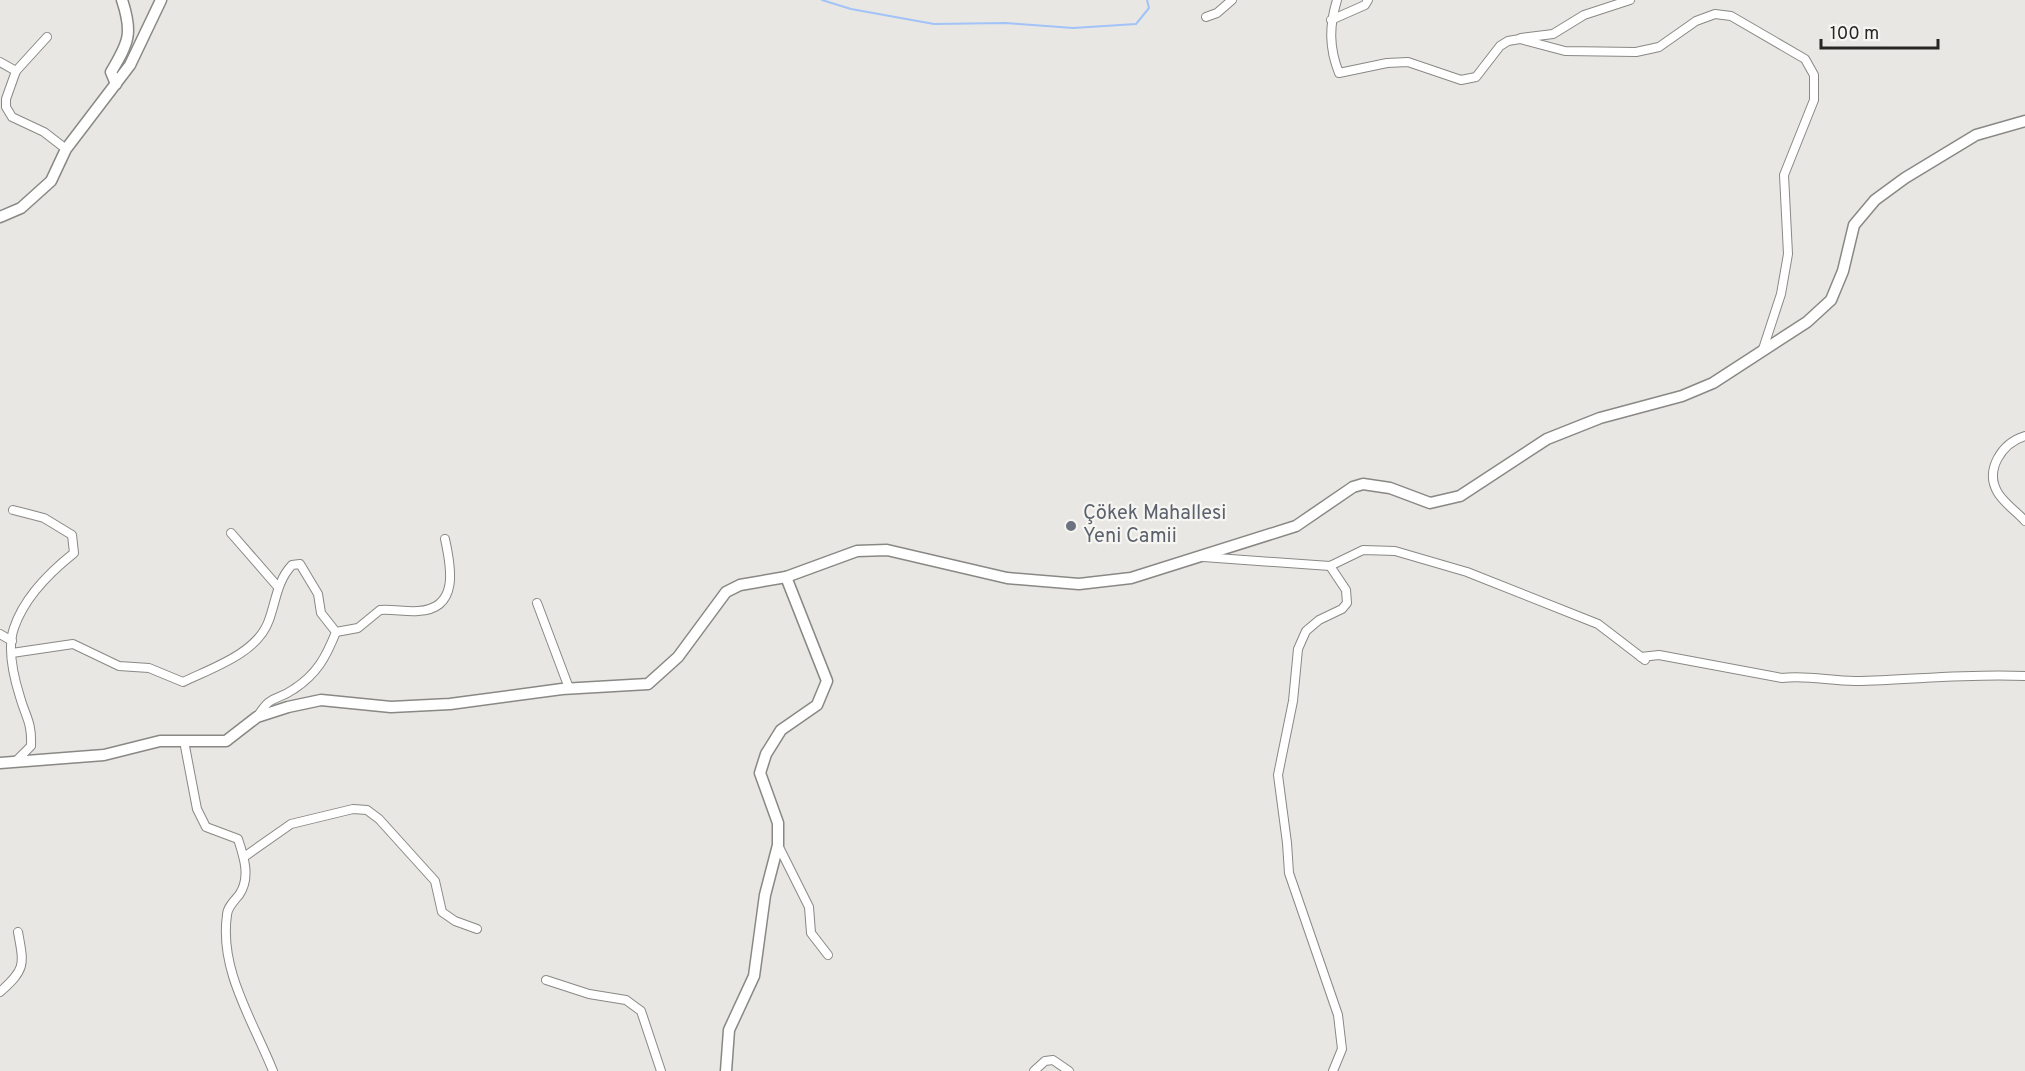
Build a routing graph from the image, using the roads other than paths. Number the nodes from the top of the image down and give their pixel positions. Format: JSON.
{"nodes":[{"id":1,"x":122,"y":0,"type":"edge"},
{"id":2,"x":161,"y":0,"type":"edge"},
{"id":3,"x":1232,"y":0,"type":"edge"},
{"id":4,"x":1337,"y":0,"type":"edge"},
{"id":5,"x":1368,"y":0,"type":"edge"},
{"id":6,"x":1630,"y":0,"type":"edge"},
{"id":7,"x":1206,"y":17,"type":"dead end"},
{"id":8,"x":1331,"y":20,"type":"junction"},
{"id":9,"x":47,"y":37,"type":"dead end"},
{"id":10,"x":1520,"y":39,"type":"junction"},
{"id":11,"x":0,"y":62,"type":"edge"},
{"id":12,"x":16,"y":71,"type":"junction"},
{"id":13,"x":117,"y":84,"type":"junction"},
{"id":14,"x":2025,"y":121,"type":"edge"},
{"id":15,"x":66,"y":149,"type":"junction"},
{"id":16,"x":0,"y":218,"type":"edge"},
{"id":17,"x":1762,"y":353,"type":"junction"},
{"id":18,"x":2025,"y":436,"type":"edge"},
{"id":19,"x":13,"y":510,"type":"dead end"},
{"id":20,"x":2025,"y":521,"type":"edge"},
{"id":21,"x":231,"y":533,"type":"dead end"},
{"id":22,"x":445,"y":539,"type":"dead end"},
{"id":23,"x":1203,"y":557,"type":"junction"},
{"id":24,"x":1330,"y":566,"type":"junction"},
{"id":25,"x":786,"y":577,"type":"junction"},
{"id":26,"x":278,"y":587,"type":"junction"},
{"id":27,"x":537,"y":603,"type":"dead end"},
{"id":28,"x":336,"y":632,"type":"junction"},
{"id":29,"x":0,"y":634,"type":"edge"},
{"id":30,"x":12,"y":641,"type":"junction"},
{"id":31,"x":12,"y":653,"type":"junction"},
{"id":32,"x":2025,"y":676,"type":"edge"},
{"id":33,"x":569,"y":688,"type":"junction"},
{"id":34,"x":257,"y":717,"type":"junction"},
{"id":35,"x":184,"y":741,"type":"junction"},
{"id":36,"x":0,"y":763,"type":"edge"},
{"id":37,"x":14,"y":763,"type":"junction"},
{"id":38,"x":778,"y":845,"type":"junction"},
{"id":39,"x":244,"y":857,"type":"junction"},
{"id":40,"x":477,"y":929,"type":"dead end"},
{"id":41,"x":18,"y":932,"type":"dead end"},
{"id":42,"x":828,"y":955,"type":"dead end"},
{"id":43,"x":546,"y":980,"type":"dead end"},
{"id":44,"x":0,"y":992,"type":"edge"},
{"id":45,"x":273,"y":1071,"type":"edge"},
{"id":46,"x":661,"y":1071,"type":"edge"},
{"id":47,"x":726,"y":1071,"type":"edge"},
{"id":48,"x":1034,"y":1071,"type":"edge"},
{"id":49,"x":1069,"y":1071,"type":"edge"},
{"id":50,"x":1333,"y":1071,"type":"edge"}],
"edges":[{"from":1,"to":13,"type":"street"},
{"from":2,"to":13,"type":"street"},
{"from":3,"to":7,"type":"street"},
{"from":4,"to":8,"type":"street"},
{"from":5,"to":8,"type":"street"},
{"from":6,"to":10,"type":"street"},
{"from":8,"to":10,"type":"street"},
{"from":9,"to":12,"type":"street"},
{"from":10,"to":17,"type":"street"},
{"from":11,"to":12,"type":"street"},
{"from":12,"to":15,"type":"street"},
{"from":13,"to":15,"type":"street"},
{"from":14,"to":17,"type":"street"},
{"from":15,"to":16,"type":"street"},
{"from":17,"to":23,"type":"street"},
{"from":18,"to":20,"type":"street"},
{"from":19,"to":30,"type":"street"},
{"from":21,"to":26,"type":"street"},
{"from":22,"to":28,"type":"street"},
{"from":23,"to":24,"type":"street"},
{"from":23,"to":25,"type":"street"},
{"from":24,"to":32,"type":"street"},
{"from":24,"to":50,"type":"street"},
{"from":25,"to":33,"type":"street"},
{"from":25,"to":38,"type":"street"},
{"from":26,"to":28,"type":"street"},
{"from":26,"to":31,"type":"street"},
{"from":27,"to":33,"type":"street"},
{"from":28,"to":34,"type":"street"},
{"from":29,"to":30,"type":"street"},
{"from":30,"to":31,"type":"street"},
{"from":31,"to":37,"type":"street"},
{"from":33,"to":34,"type":"street"},
{"from":34,"to":35,"type":"street"},
{"from":35,"to":37,"type":"street"},
{"from":35,"to":39,"type":"street"},
{"from":36,"to":37,"type":"street"},
{"from":38,"to":42,"type":"street"},
{"from":38,"to":47,"type":"street"},
{"from":39,"to":40,"type":"street"},
{"from":39,"to":45,"type":"street"},
{"from":41,"to":44,"type":"street"},
{"from":43,"to":46,"type":"street"},
{"from":48,"to":49,"type":"street"}]}
